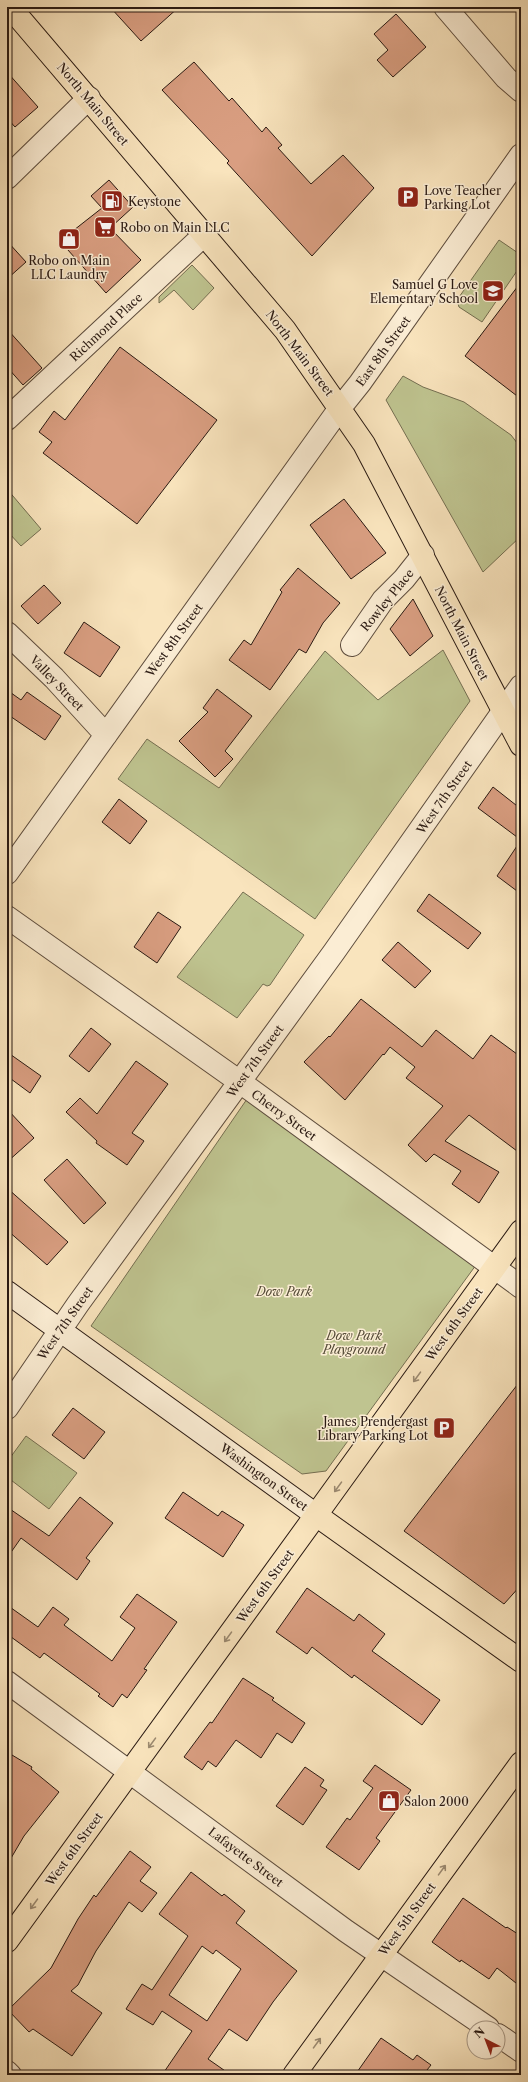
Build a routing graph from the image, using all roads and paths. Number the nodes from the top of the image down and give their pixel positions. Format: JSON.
{"nodes":[{"id":1,"x":10,"y":7,"type":"edge"},
{"id":2,"x":445,"y":7,"type":"edge"},
{"id":3,"x":521,"y":91,"type":"edge"},
{"id":4,"x":89,"y":98,"type":"junction"},
{"id":5,"x":521,"y":155,"type":"edge"},
{"id":6,"x":7,"y":178,"type":"edge"},
{"id":7,"x":204,"y":234,"type":"junction"},
{"id":8,"x":340,"y":408,"type":"junction"},
{"id":9,"x":7,"y":419,"type":"edge"},
{"id":10,"x":423,"y":555,"type":"junction"},
{"id":11,"x":7,"y":633,"type":"edge"},
{"id":12,"x":352,"y":645,"type":"dead end"},
{"id":13,"x":521,"y":686,"type":"edge"},
{"id":14,"x":503,"y":713,"type":"junction"},
{"id":15,"x":106,"y":735,"type":"junction"},
{"id":16,"x":521,"y":745,"type":"edge"},
{"id":17,"x":7,"y":873,"type":"edge"},
{"id":18,"x":7,"y":917,"type":"edge"},
{"id":19,"x":240,"y":1082,"type":"junction"},
{"id":20,"x":521,"y":1231,"type":"edge"},
{"id":21,"x":494,"y":1269,"type":"junction"},
{"id":22,"x":521,"y":1287,"type":"edge"},
{"id":23,"x":7,"y":1292,"type":"edge"},
{"id":24,"x":60,"y":1330,"type":"junction"},
{"id":25,"x":7,"y":1408,"type":"edge"},
{"id":26,"x":316,"y":1515,"type":"junction"},
{"id":27,"x":521,"y":1661,"type":"edge"},
{"id":28,"x":7,"y":1682,"type":"edge"},
{"id":29,"x":521,"y":1763,"type":"edge"},
{"id":30,"x":131,"y":1771,"type":"junction"},
{"id":31,"x":7,"y":1941,"type":"edge"},
{"id":32,"x":381,"y":1954,"type":"junction"},
{"id":33,"x":476,"y":2020,"type":"edge"},
{"id":34,"x":506,"y":2041,"type":"edge"},
{"id":35,"x":521,"y":2051,"type":"edge"},
{"id":36,"x":7,"y":2072,"type":"edge"},
{"id":37,"x":10,"y":2075,"type":"edge"},
{"id":38,"x":294,"y":2075,"type":"edge"}],
"edges":[{"from":1,"to":4,"type":"main road","name":"North Main Street"},
{"from":2,"to":3,"type":"street"},
{"from":4,"to":6,"type":"street"},
{"from":4,"to":7,"type":"main road","name":"North Main Street"},
{"from":5,"to":8,"type":"street","name":"East 8th Street"},
{"from":7,"to":8,"type":"main road","name":"North Main Street"},
{"from":7,"to":9,"type":"street","name":"Richmond Place"},
{"from":8,"to":10,"type":"main road","name":"North Main Street"},
{"from":8,"to":15,"type":"street","name":"West 8th Street"},
{"from":10,"to":12,"type":"street","name":"Rowley Place"},
{"from":10,"to":14,"type":"main road","name":"North Main Street"},
{"from":11,"to":15,"type":"street","name":"Valley Street"},
{"from":13,"to":14,"type":"street","name":"West 7th Street"},
{"from":14,"to":16,"type":"main road","name":"North Main Street"},
{"from":14,"to":19,"type":"street","name":"West 7th Street"},
{"from":15,"to":17,"type":"street","name":"West 8th Street"},
{"from":18,"to":19,"type":"street","name":"Cherry Street"},
{"from":19,"to":21,"type":"street","name":"Cherry Street"},
{"from":19,"to":24,"type":"street","name":"West 7th Street"},
{"from":20,"to":21,"type":"main road","name":"West 6th Street"},
{"from":21,"to":22,"type":"street","name":"Cherry Street"},
{"from":21,"to":26,"type":"main road","name":"West 6th Street","one_way":true},
{"from":23,"to":24,"type":"street","name":"Washington Street"},
{"from":24,"to":25,"type":"street","name":"West 7th Street"},
{"from":24,"to":26,"type":"street","name":"Washington Street"},
{"from":26,"to":27,"type":"main road","name":"Washington Street"},
{"from":26,"to":30,"type":"main road","name":"West 6th Street","one_way":true},
{"from":28,"to":30,"type":"street","name":"Lafayette Street"},
{"from":32,"to":29,"type":"main road","name":"West 5th Street","one_way":true},
{"from":30,"to":31,"type":"main road","name":"West 6th Street","one_way":true},
{"from":30,"to":32,"type":"street","name":"Lafayette Street"},
{"from":32,"to":33,"type":"street","name":"Lafayette Street"},
{"from":38,"to":32,"type":"main road","name":"West 5th Street","one_way":true},
{"from":34,"to":35,"type":"street"},
{"from":36,"to":37,"type":"street"}]}
